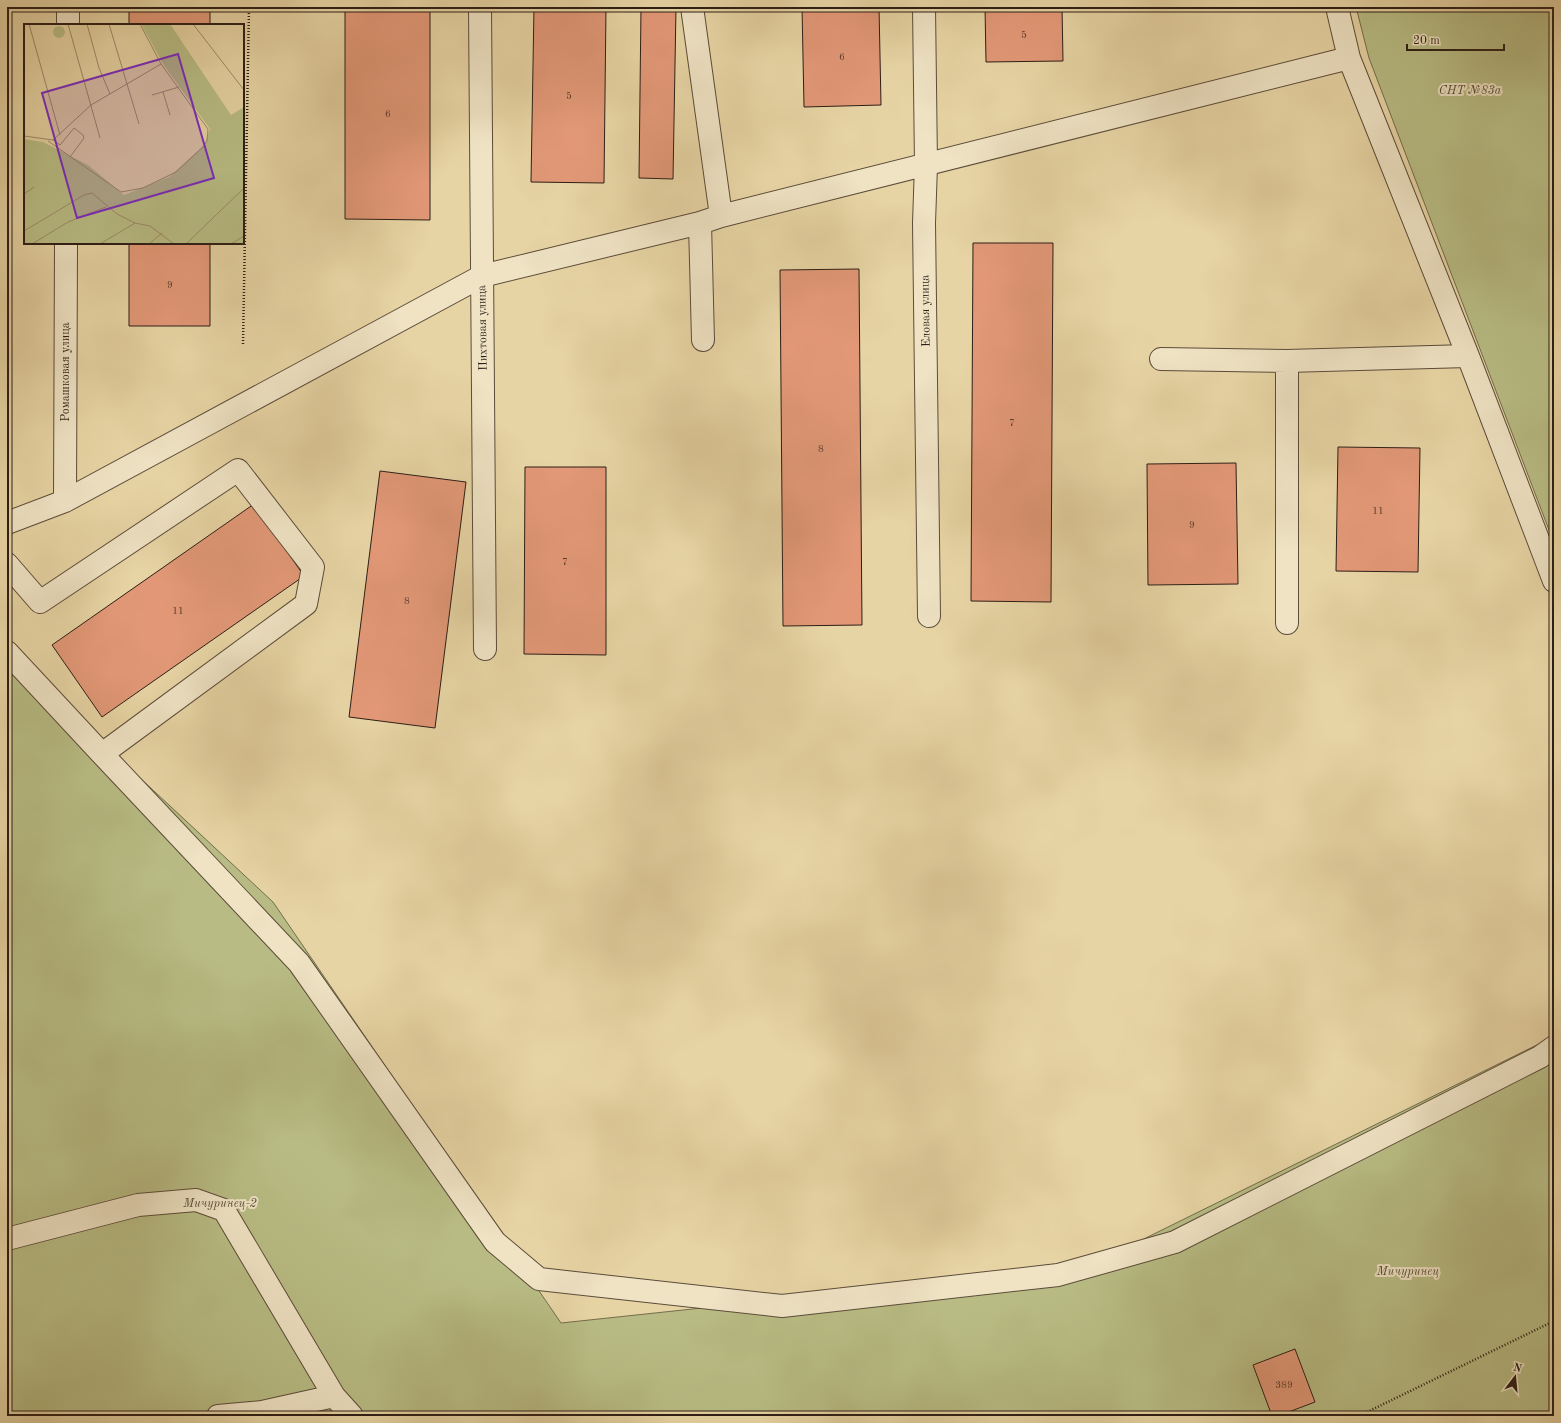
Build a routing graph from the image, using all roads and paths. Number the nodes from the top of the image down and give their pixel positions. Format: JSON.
{"nodes":[{"id":1,"x":68,"y":7,"type":"edge"},
{"id":2,"x":249,"y":7,"type":"edge"},
{"id":3,"x":480,"y":7,"type":"edge"},
{"id":4,"x":692,"y":7,"type":"edge"},
{"id":5,"x":924,"y":7,"type":"edge"},
{"id":6,"x":1337,"y":7,"type":"edge"},
{"id":7,"x":68,"y":24,"type":"edge"},
{"id":8,"x":1349,"y":58,"type":"junction"},
{"id":9,"x":926,"y":165,"type":"junction"},
{"id":10,"x":721,"y":216,"type":"junction"},
{"id":11,"x":700,"y":223,"type":"junction"},
{"id":12,"x":66,"y":244,"type":"edge"},
{"id":13,"x":482,"y":276,"type":"junction"},
{"id":14,"x":703,"y":340,"type":"dead end"},
{"id":15,"x":243,"y":344,"type":"dead end"},
{"id":16,"x":1468,"y":356,"type":"junction"},
{"id":17,"x":1161,"y":360,"type":"dead end"},
{"id":18,"x":1287,"y":361,"type":"junction"},
{"id":19,"x":64,"y":501,"type":"junction"},
{"id":20,"x":7,"y":523,"type":"edge"},
{"id":21,"x":7,"y":564,"type":"edge"},
{"id":22,"x":1554,"y":581,"type":"edge"},
{"id":23,"x":929,"y":616,"type":"dead end"},
{"id":24,"x":1287,"y":623,"type":"dead end"},
{"id":25,"x":485,"y":649,"type":"dead end"},
{"id":26,"x":7,"y":652,"type":"edge"},
{"id":27,"x":102,"y":754,"type":"junction"},
{"id":28,"x":1554,"y":1047,"type":"edge"},
{"id":29,"x":7,"y":1239,"type":"edge"},
{"id":30,"x":1554,"y":1321,"type":"edge"},
{"id":31,"x":334,"y":1396,"type":"junction"},
{"id":32,"x":218,"y":1416,"type":"edge"},
{"id":33,"x":352,"y":1416,"type":"edge"},
{"id":34,"x":1359,"y":1416,"type":"edge"}],
"edges":[{"from":1,"to":7,"type":"street"},
{"from":2,"to":15,"type":"path"},
{"from":3,"to":13,"type":"street","name":"Пихтовая улица"},
{"from":4,"to":10,"type":"street"},
{"from":5,"to":9,"type":"street","name":"Еловая улица"},
{"from":6,"to":8,"type":"street"},
{"from":8,"to":9,"type":"street"},
{"from":8,"to":16,"type":"street"},
{"from":9,"to":10,"type":"street"},
{"from":9,"to":23,"type":"street","name":"Еловая улица"},
{"from":10,"to":11,"type":"street"},
{"from":11,"to":13,"type":"street"},
{"from":11,"to":14,"type":"street"},
{"from":12,"to":19,"type":"street","name":"Ромашковая улица"},
{"from":13,"to":19,"type":"street"},
{"from":13,"to":25,"type":"street","name":"Пихтовая улица"},
{"from":16,"to":18,"type":"street"},
{"from":16,"to":22,"type":"street"},
{"from":17,"to":18,"type":"street"},
{"from":18,"to":24,"type":"street"},
{"from":19,"to":20,"type":"street"},
{"from":21,"to":27,"type":"street"},
{"from":26,"to":27,"type":"street"},
{"from":27,"to":28,"type":"street"},
{"from":29,"to":31,"type":"street"},
{"from":30,"to":34,"type":"path"},
{"from":31,"to":32,"type":"street"},
{"from":31,"to":33,"type":"street"}]}
